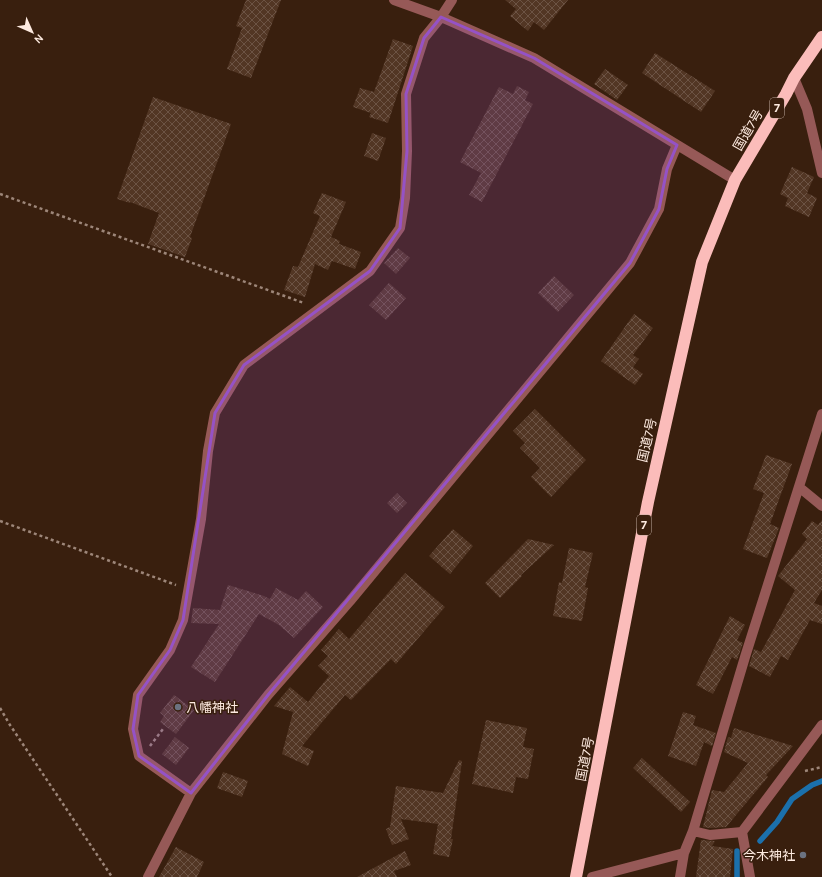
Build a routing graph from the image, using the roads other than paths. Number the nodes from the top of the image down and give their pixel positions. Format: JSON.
{"nodes":[{"id":1,"x":394,"y":0,"type":"edge"},
{"id":2,"x":452,"y":0,"type":"edge"},
{"id":3,"x":441,"y":17,"type":"junction"},
{"id":4,"x":822,"y":37,"type":"edge"},
{"id":5,"x":794,"y":78,"type":"junction"},
{"id":6,"x":678,"y":145,"type":"junction"},
{"id":7,"x":822,"y":173,"type":"edge"},
{"id":8,"x":735,"y":180,"type":"junction"},
{"id":9,"x":822,"y":414,"type":"edge"},
{"id":10,"x":799,"y":487,"type":"junction"},
{"id":11,"x":822,"y":506,"type":"edge"},
{"id":12,"x":822,"y":724,"type":"edge"},
{"id":13,"x":191,"y":793,"type":"junction"},
{"id":14,"x":693,"y":831,"type":"junction"},
{"id":15,"x":742,"y":832,"type":"junction"},
{"id":16,"x":684,"y":853,"type":"junction"},
{"id":17,"x":148,"y":877,"type":"edge"},
{"id":18,"x":576,"y":877,"type":"edge"},
{"id":19,"x":592,"y":877,"type":"edge"},
{"id":20,"x":680,"y":877,"type":"edge"},
{"id":21,"x":750,"y":877,"type":"edge"}],
"edges":[{"from":1,"to":3,"type":"street"},
{"from":2,"to":3,"type":"street"},
{"from":3,"to":6,"type":"street"},
{"from":3,"to":13,"type":"street"},
{"from":4,"to":5,"type":"highway","name":"国道7号","number":"7"},
{"from":5,"to":7,"type":"street"},
{"from":5,"to":8,"type":"highway","name":"国道7号","number":"7"},
{"from":6,"to":8,"type":"street"},
{"from":6,"to":13,"type":"street"},
{"from":8,"to":18,"type":"highway","name":"国道7号","number":"7"},
{"from":9,"to":10,"type":"street"},
{"from":10,"to":11,"type":"street"},
{"from":10,"to":14,"type":"street"},
{"from":12,"to":15,"type":"street"},
{"from":13,"to":17,"type":"street"},
{"from":14,"to":15,"type":"street"},
{"from":14,"to":16,"type":"street"},
{"from":15,"to":21,"type":"street"},
{"from":16,"to":19,"type":"street"},
{"from":16,"to":20,"type":"street"}]}
